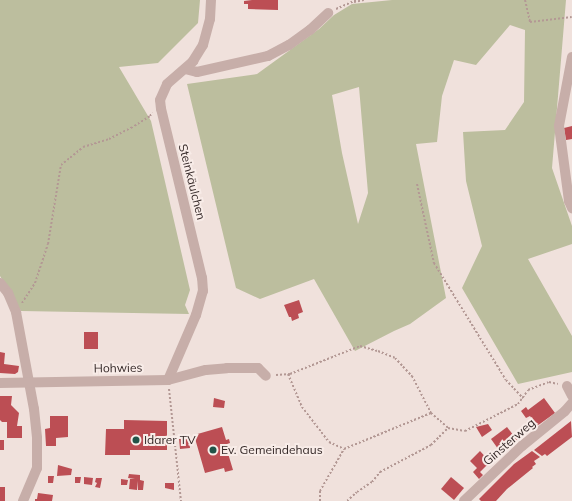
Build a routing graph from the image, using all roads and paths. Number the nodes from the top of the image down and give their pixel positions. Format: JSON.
{"nodes":[{"id":1,"x":211,"y":0,"type":"edge"},
{"id":2,"x":356,"y":0,"type":"edge"},
{"id":3,"x":364,"y":0,"type":"edge"},
{"id":4,"x":525,"y":0,"type":"edge"},
{"id":5,"x":351,"y":2,"type":"junction"},
{"id":6,"x":328,"y":13,"type":"joint"},
{"id":7,"x":572,"y":17,"type":"edge"},
{"id":8,"x":572,"y":57,"type":"edge"},
{"id":9,"x":185,"y":69,"type":"junction"},
{"id":10,"x":160,"y":100,"type":"junction"},
{"id":11,"x":417,"y":184,"type":"dead end"},
{"id":12,"x":572,"y":208,"type":"edge"},
{"id":13,"x":0,"y":283,"type":"edge"},
{"id":14,"x":16,"y":312,"type":"junction"},
{"id":15,"x":288,"y":374,"type":"junction"},
{"id":16,"x":266,"y":376,"type":"joint"},
{"id":17,"x":168,"y":380,"type":"junction"},
{"id":18,"x":0,"y":383,"type":"edge"},
{"id":19,"x":31,"y":383,"type":"junction"},
{"id":20,"x":567,"y":386,"type":"joint"},
{"id":21,"x":572,"y":396,"type":"edge"},
{"id":22,"x":523,"y":398,"type":"junction"},
{"id":23,"x":572,"y":403,"type":"edge"},
{"id":24,"x":431,"y":413,"type":"junction"},
{"id":25,"x":448,"y":428,"type":"junction"},
{"id":26,"x":344,"y":450,"type":"junction"},
{"id":27,"x":23,"y":501,"type":"edge"},
{"id":28,"x":180,"y":501,"type":"edge"},
{"id":29,"x":320,"y":501,"type":"edge"},
{"id":30,"x":347,"y":501,"type":"edge"},
{"id":31,"x":464,"y":501,"type":"edge"}],
"edges":[{"from":1,"to":9,"type":"street"},
{"from":2,"to":5,"type":"path"},
{"from":3,"to":5,"type":"path"},
{"from":4,"to":7,"type":"path"},
{"from":5,"to":6,"type":"path"},
{"from":6,"to":9,"type":"street"},
{"from":8,"to":12,"type":"street"},
{"from":9,"to":10,"type":"street"},
{"from":10,"to":14,"type":"path"},
{"from":10,"to":17,"type":"street","name":"Steinkäulchen"},
{"from":11,"to":22,"type":"path"},
{"from":13,"to":14,"type":"street"},
{"from":14,"to":19,"type":"street"},
{"from":15,"to":16,"type":"path"},
{"from":15,"to":24,"type":"path"},
{"from":15,"to":26,"type":"path"},
{"from":16,"to":17,"type":"street","name":"Hohwies"},
{"from":17,"to":19,"type":"street","name":"Hohwies"},
{"from":17,"to":28,"type":"path"},
{"from":18,"to":19,"type":"street","name":"Hohwies"},
{"from":19,"to":27,"type":"street"},
{"from":20,"to":21,"type":"street"},
{"from":20,"to":22,"type":"path"},
{"from":22,"to":25,"type":"path"},
{"from":23,"to":31,"type":"street","name":"Ginsterweg"},
{"from":24,"to":25,"type":"path"},
{"from":24,"to":26,"type":"path"},
{"from":25,"to":30,"type":"path"},
{"from":26,"to":29,"type":"path"}]}
